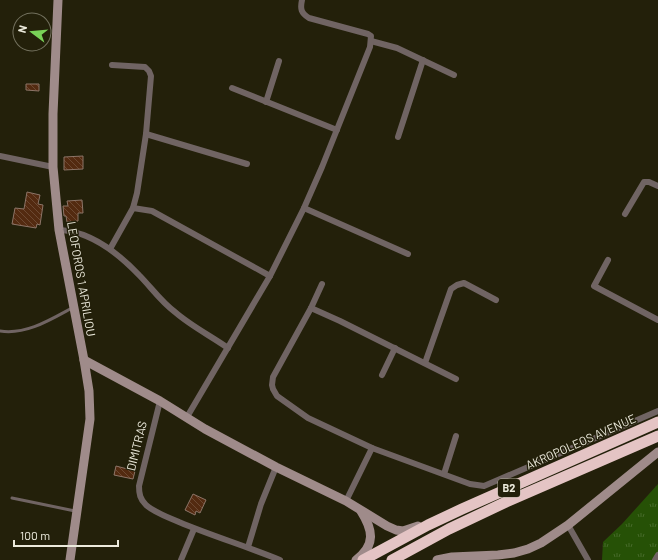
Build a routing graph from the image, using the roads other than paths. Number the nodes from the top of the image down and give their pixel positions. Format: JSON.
{"nodes":[{"id":1,"x":58,"y":0,"type":"edge"},
{"id":2,"x":302,"y":0,"type":"edge"},
{"id":3,"x":371,"y":41,"type":"junction"},
{"id":4,"x":423,"y":60,"type":"junction"},
{"id":5,"x":279,"y":61,"type":"dead end"},
{"id":6,"x":112,"y":64,"type":"dead end"},
{"id":7,"x":454,"y":75,"type":"dead end"},
{"id":8,"x":232,"y":88,"type":"dead end"},
{"id":9,"x":266,"y":102,"type":"junction"},
{"id":10,"x":337,"y":130,"type":"junction"},
{"id":11,"x":146,"y":134,"type":"junction"},
{"id":12,"x":398,"y":137,"type":"dead end"},
{"id":13,"x":0,"y":156,"type":"edge"},
{"id":14,"x":247,"y":164,"type":"dead end"},
{"id":15,"x":53,"y":167,"type":"junction"},
{"id":16,"x":658,"y":186,"type":"edge"},
{"id":17,"x":133,"y":208,"type":"junction"},
{"id":18,"x":304,"y":208,"type":"junction"},
{"id":19,"x":624,"y":214,"type":"dead end"},
{"id":20,"x":59,"y":230,"type":"junction"},
{"id":21,"x":110,"y":249,"type":"junction"},
{"id":22,"x":408,"y":254,"type":"dead end"},
{"id":23,"x":608,"y":260,"type":"dead end"},
{"id":24,"x":270,"y":276,"type":"junction"},
{"id":25,"x":322,"y":284,"type":"dead end"},
{"id":26,"x":496,"y":300,"type":"dead end"},
{"id":27,"x":74,"y":307,"type":"junction"},
{"id":28,"x":311,"y":308,"type":"junction"},
{"id":29,"x":658,"y":320,"type":"edge"},
{"id":30,"x":0,"y":331,"type":"edge"},
{"id":31,"x":228,"y":348,"type":"junction"},
{"id":32,"x":395,"y":348,"type":"junction"},
{"id":33,"x":84,"y":360,"type":"junction"},
{"id":34,"x":425,"y":363,"type":"junction"},
{"id":35,"x":382,"y":375,"type":"dead end"},
{"id":36,"x":456,"y":379,"type":"dead end"},
{"id":37,"x":160,"y":401,"type":"junction"},
{"id":38,"x":658,"y":410,"type":"edge"},
{"id":39,"x":187,"y":417,"type":"junction"},
{"id":40,"x":658,"y":422,"type":"edge"},
{"id":41,"x":456,"y":436,"type":"dead end"},
{"id":42,"x":658,"y":436,"type":"edge"},
{"id":43,"x":372,"y":448,"type":"junction"},
{"id":44,"x":657,"y":455,"type":"edge"},
{"id":45,"x":276,"y":467,"type":"junction"},
{"id":46,"x":444,"y":474,"type":"junction"},
{"id":47,"x":12,"y":498,"type":"dead end"},
{"id":48,"x":346,"y":501,"type":"junction"},
{"id":49,"x":360,"y":510,"type":"junction"},
{"id":50,"x":462,"y":510,"type":"junction"},
{"id":51,"x":77,"y":512,"type":"junction"},
{"id":52,"x":568,"y":525,"type":"junction"},
{"id":53,"x":194,"y":529,"type":"junction"},
{"id":54,"x":248,"y":547,"type":"junction"},
{"id":55,"x":658,"y":555,"type":"edge"},
{"id":56,"x":465,"y":558,"type":"edge"},
{"id":57,"x":70,"y":560,"type":"edge"},
{"id":58,"x":181,"y":560,"type":"edge"},
{"id":59,"x":280,"y":560,"type":"edge"},
{"id":60,"x":356,"y":560,"type":"edge"},
{"id":61,"x":363,"y":560,"type":"edge"},
{"id":62,"x":392,"y":560,"type":"edge"},
{"id":63,"x":437,"y":560,"type":"edge"},
{"id":64,"x":588,"y":560,"type":"edge"},
{"id":65,"x":654,"y":560,"type":"edge"}],
"edges":[{"from":1,"to":15,"type":"street","name":"LEOFOROS 1 APRILIOU"},
{"from":2,"to":3,"type":"street"},
{"from":3,"to":4,"type":"street"},
{"from":3,"to":10,"type":"street"},
{"from":4,"to":7,"type":"street"},
{"from":4,"to":12,"type":"street"},
{"from":5,"to":9,"type":"street"},
{"from":6,"to":11,"type":"street"},
{"from":8,"to":9,"type":"street"},
{"from":9,"to":10,"type":"street"},
{"from":10,"to":18,"type":"street"},
{"from":11,"to":14,"type":"street"},
{"from":11,"to":17,"type":"street"},
{"from":13,"to":15,"type":"street"},
{"from":15,"to":20,"type":"street","name":"LEOFOROS 1 APRILIOU"},
{"from":16,"to":19,"type":"street"},
{"from":17,"to":21,"type":"street"},
{"from":17,"to":24,"type":"street"},
{"from":18,"to":22,"type":"street"},
{"from":18,"to":24,"type":"street"},
{"from":20,"to":21,"type":"street"},
{"from":20,"to":27,"type":"street","name":"LEOFOROS 1 APRILIOU"},
{"from":21,"to":31,"type":"street"},
{"from":23,"to":29,"type":"street"},
{"from":24,"to":31,"type":"street"},
{"from":25,"to":28,"type":"street"},
{"from":26,"to":34,"type":"street"},
{"from":27,"to":30,"type":"lane"},
{"from":27,"to":33,"type":"street","name":"LEOFOROS 1 APRILIOU"},
{"from":28,"to":32,"type":"street"},
{"from":28,"to":43,"type":"street"},
{"from":31,"to":39,"type":"street"},
{"from":32,"to":34,"type":"street"},
{"from":32,"to":35,"type":"street"},
{"from":33,"to":37,"type":"street"},
{"from":33,"to":51,"type":"street","name":"LEOFOROS 1 APRILIOU"},
{"from":34,"to":36,"type":"street"},
{"from":37,"to":39,"type":"street"},
{"from":37,"to":53,"type":"street","name":"DIMITRAS"},
{"from":38,"to":46,"type":"street"},
{"from":39,"to":45,"type":"street"},
{"from":40,"to":50,"type":"highway","name":"AKROPOLEOS AVENUE","number":"B2"},
{"from":41,"to":46,"type":"street"},
{"from":42,"to":62,"type":"highway","name":"AKROPOLEOS AVENUE","number":"B2"},
{"from":43,"to":46,"type":"street"},
{"from":43,"to":48,"type":"street"},
{"from":44,"to":52,"type":"street"},
{"from":45,"to":48,"type":"street"},
{"from":45,"to":54,"type":"street"},
{"from":47,"to":51,"type":"lane"},
{"from":48,"to":49,"type":"street"},
{"from":49,"to":50,"type":"street"},
{"from":49,"to":60,"type":"street"},
{"from":50,"to":61,"type":"highway","name":"AKROPOLEOS AVENUE","number":"B2"},
{"from":51,"to":57,"type":"street","name":"LEOFOROS 1 APRILIOU"},
{"from":52,"to":56,"type":"street"},
{"from":52,"to":64,"type":"street"},
{"from":53,"to":54,"type":"street"},
{"from":53,"to":58,"type":"street"},
{"from":54,"to":59,"type":"street"},
{"from":55,"to":65,"type":"street"},
{"from":56,"to":63,"type":"street"}]}
